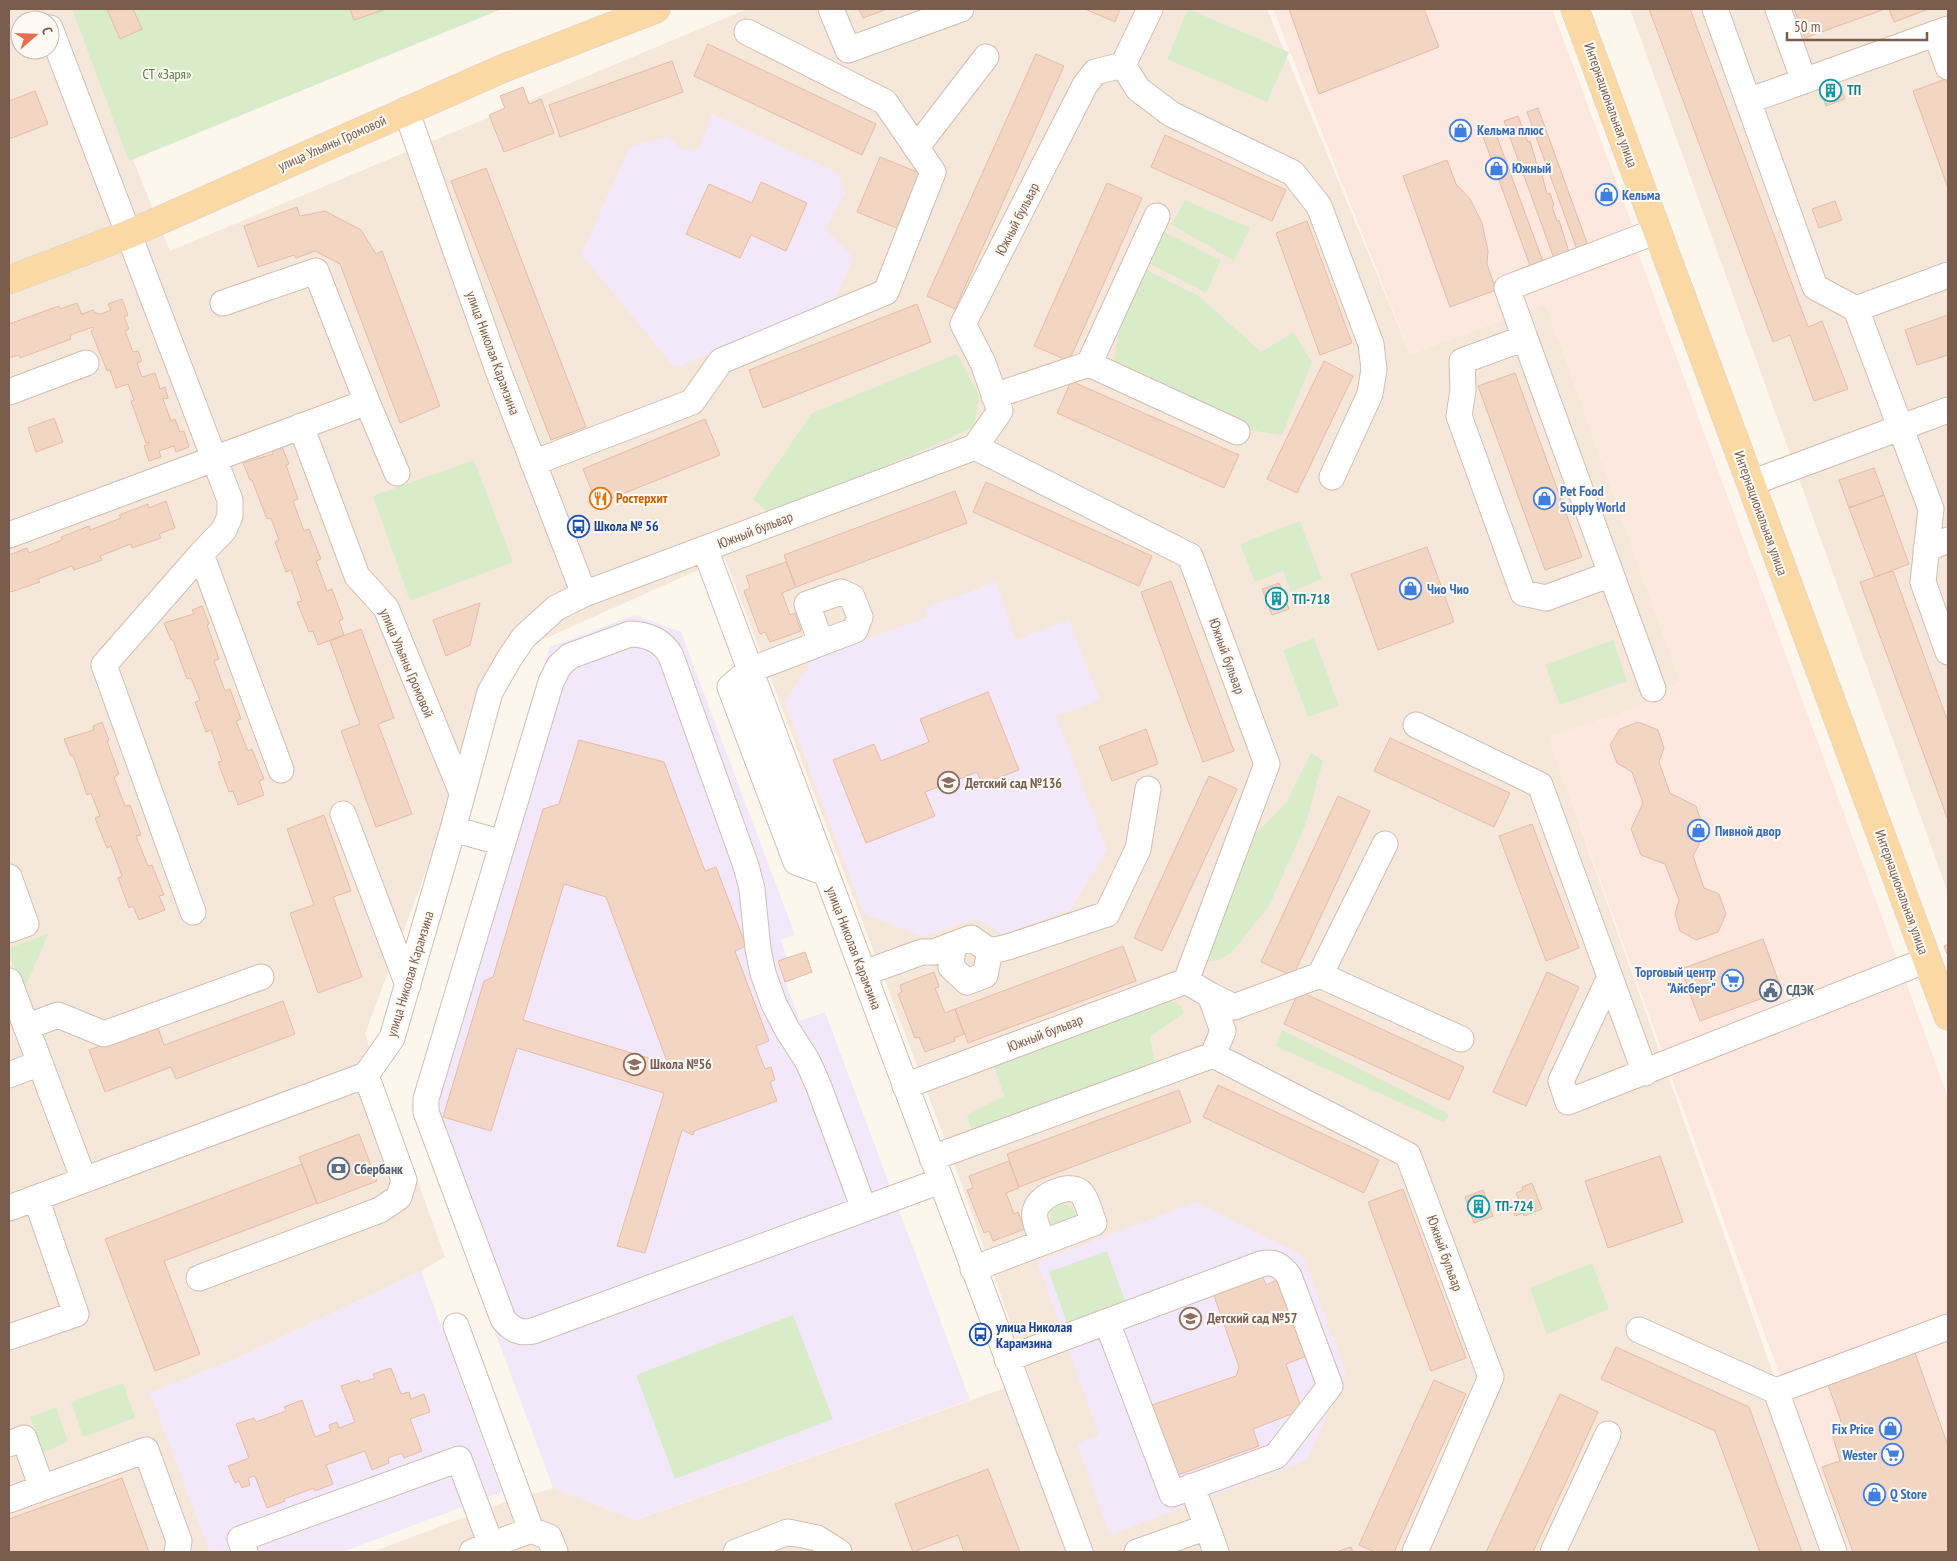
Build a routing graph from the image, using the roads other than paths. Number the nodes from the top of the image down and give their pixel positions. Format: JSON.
{"nodes":[{"id":1,"x":656,"y":9,"type":"edge"},
{"id":2,"x":831,"y":9,"type":"edge"},
{"id":3,"x":961,"y":9,"type":"edge"},
{"id":4,"x":1150,"y":9,"type":"edge"},
{"id":5,"x":1575,"y":9,"type":"edge"},
{"id":6,"x":1715,"y":9,"type":"edge"},
{"id":7,"x":1778,"y":9,"type":"edge"},
{"id":8,"x":1942,"y":31,"type":"edge"},
{"id":9,"x":746,"y":32,"type":"dead end"},
{"id":10,"x":848,"y":50,"type":"junction"},
{"id":11,"x":60,"y":54,"type":"edge"},
{"id":12,"x":986,"y":57,"type":"dead end"},
{"id":13,"x":1123,"y":65,"type":"junction"},
{"id":14,"x":1948,"y":66,"type":"edge"},
{"id":15,"x":836,"y":77,"type":"junction"},
{"id":16,"x":1804,"y":81,"type":"junction"},
{"id":17,"x":1748,"y":101,"type":"junction"},
{"id":18,"x":406,"y":110,"type":"junction"},
{"id":19,"x":916,"y":148,"type":"junction"},
{"id":20,"x":1157,"y":216,"type":"dead end"},
{"id":21,"x":1657,"y":231,"type":"junction"},
{"id":22,"x":129,"y":234,"type":"junction"},
{"id":23,"x":1948,"y":275,"type":"edge"},
{"id":24,"x":9,"y":280,"type":"edge"},
{"id":25,"x":222,"y":303,"type":"dead end"},
{"id":26,"x":1856,"y":309,"type":"junction"},
{"id":27,"x":1525,"y":338,"type":"junction"},
{"id":28,"x":86,"y":363,"type":"dead end"},
{"id":29,"x":1089,"y":364,"type":"junction"},
{"id":30,"x":9,"y":392,"type":"edge"},
{"id":31,"x":994,"y":396,"type":"junction"},
{"id":32,"x":367,"y":402,"type":"junction"},
{"id":33,"x":1948,"y":410,"type":"edge"},
{"id":34,"x":301,"y":426,"type":"junction"},
{"id":35,"x":1900,"y":428,"type":"junction"},
{"id":36,"x":1237,"y":432,"type":"dead end"},
{"id":37,"x":975,"y":447,"type":"junction"},
{"id":38,"x":215,"y":458,"type":"junction"},
{"id":39,"x":533,"y":463,"type":"junction"},
{"id":40,"x":397,"y":473,"type":"dead end"},
{"id":41,"x":1332,"y":477,"type":"dead end"},
{"id":42,"x":1751,"y":484,"type":"junction"},
{"id":43,"x":9,"y":535,"type":"edge"},
{"id":44,"x":1937,"y":545,"type":"edge"},
{"id":45,"x":705,"y":549,"type":"junction"},
{"id":46,"x":201,"y":554,"type":"junction"},
{"id":47,"x":1611,"y":574,"type":"junction"},
{"id":48,"x":584,"y":594,"type":"junction"},
{"id":49,"x":822,"y":643,"type":"dead end"},
{"id":50,"x":1948,"y":652,"type":"edge"},
{"id":51,"x":750,"y":670,"type":"junction"},
{"id":52,"x":1653,"y":690,"type":"dead end"},
{"id":53,"x":1416,"y":725,"type":"dead end"},
{"id":54,"x":281,"y":770,"type":"dead end"},
{"id":55,"x":1148,"y":789,"type":"dead end"},
{"id":56,"x":462,"y":793,"type":"junction"},
{"id":57,"x":343,"y":814,"type":"dead end"},
{"id":58,"x":453,"y":829,"type":"junction"},
{"id":59,"x":503,"y":843,"type":"junction"},
{"id":60,"x":1385,"y":844,"type":"dead end"},
{"id":61,"x":9,"y":877,"type":"edge"},
{"id":62,"x":193,"y":912,"type":"dead end"},
{"id":63,"x":9,"y":930,"type":"edge"},
{"id":64,"x":954,"y":945,"type":"junction"},
{"id":65,"x":990,"y":951,"type":"junction"},
{"id":66,"x":1927,"y":960,"type":"junction"},
{"id":67,"x":864,"y":973,"type":"junction"},
{"id":68,"x":1320,"y":975,"type":"junction"},
{"id":69,"x":261,"y":977,"type":"dead end"},
{"id":70,"x":1610,"y":977,"type":"junction"},
{"id":71,"x":1186,"y":981,"type":"junction"},
{"id":72,"x":9,"y":982,"type":"edge"},
{"id":73,"x":408,"y":986,"type":"junction"},
{"id":74,"x":1210,"y":995,"type":"junction"},
{"id":75,"x":1234,"y":1007,"type":"junction"},
{"id":76,"x":1948,"y":1016,"type":"edge"},
{"id":77,"x":26,"y":1026,"type":"junction"},
{"id":78,"x":1223,"y":1031,"type":"junction"},
{"id":79,"x":1461,"y":1039,"type":"dead end"},
{"id":80,"x":1213,"y":1055,"type":"junction"},
{"id":81,"x":40,"y":1063,"type":"junction"},
{"id":82,"x":1645,"y":1073,"type":"junction"},
{"id":83,"x":9,"y":1075,"type":"edge"},
{"id":84,"x":366,"y":1075,"type":"junction"},
{"id":85,"x":905,"y":1086,"type":"junction"},
{"id":86,"x":936,"y":1170,"type":"junction"},
{"id":87,"x":84,"y":1180,"type":"junction"},
{"id":88,"x":36,"y":1198,"type":"junction"},
{"id":89,"x":9,"y":1208,"type":"edge"},
{"id":90,"x":864,"y":1209,"type":"junction"},
{"id":91,"x":1044,"y":1242,"type":"dead end"},
{"id":92,"x":973,"y":1268,"type":"junction"},
{"id":93,"x":199,"y":1278,"type":"dead end"},
{"id":94,"x":1107,"y":1322,"type":"junction"},
{"id":95,"x":456,"y":1326,"type":"dead end"},
{"id":96,"x":1948,"y":1327,"type":"edge"},
{"id":97,"x":1639,"y":1330,"type":"dead end"},
{"id":98,"x":9,"y":1338,"type":"edge"},
{"id":99,"x":1007,"y":1359,"type":"junction"},
{"id":100,"x":1776,"y":1391,"type":"junction"},
{"id":101,"x":1608,"y":1434,"type":"dead end"},
{"id":102,"x":9,"y":1444,"type":"edge"},
{"id":103,"x":1192,"y":1486,"type":"junction"},
{"id":104,"x":42,"y":1488,"type":"junction"},
{"id":105,"x":9,"y":1500,"type":"edge"},
{"id":106,"x":1207,"y":1526,"type":"junction"},
{"id":107,"x":531,"y":1530,"type":"junction"},
{"id":108,"x":1162,"y":1548,"type":"edge"},
{"id":109,"x":481,"y":1549,"type":"edge"},
{"id":110,"x":177,"y":1552,"type":"edge"},
{"id":111,"x":245,"y":1552,"type":"edge"},
{"id":112,"x":555,"y":1552,"type":"edge"},
{"id":113,"x":736,"y":1552,"type":"edge"},
{"id":114,"x":839,"y":1552,"type":"edge"},
{"id":115,"x":1080,"y":1552,"type":"edge"},
{"id":116,"x":1137,"y":1552,"type":"edge"},
{"id":117,"x":1216,"y":1552,"type":"edge"},
{"id":118,"x":1414,"y":1552,"type":"edge"},
{"id":119,"x":1553,"y":1552,"type":"edge"},
{"id":120,"x":1834,"y":1552,"type":"edge"}],
"edges":[{"from":1,"to":18,"type":"main road","name":"улица Ульяны Громовой"},
{"from":2,"to":10,"type":"street"},
{"from":3,"to":10,"type":"street"},
{"from":4,"to":13,"type":"street"},
{"from":5,"to":21,"type":"main road","name":"Интернациональная улица"},
{"from":6,"to":17,"type":"street"},
{"from":7,"to":16,"type":"street"},
{"from":8,"to":14,"type":"street"},
{"from":8,"to":16,"type":"street"},
{"from":9,"to":15,"type":"street"},
{"from":10,"to":15,"type":"street"},
{"from":11,"to":22,"type":"street"},
{"from":12,"to":19,"type":"street"},
{"from":13,"to":31,"type":"street","name":"Южный бульвар"},
{"from":13,"to":41,"type":"street"},
{"from":15,"to":19,"type":"street"},
{"from":16,"to":17,"type":"street"},
{"from":17,"to":26,"type":"street"},
{"from":18,"to":22,"type":"main road","name":"улица Ульяны Громовой"},
{"from":18,"to":39,"type":"street","name":"улица Николая Карамзина"},
{"from":19,"to":39,"type":"street"},
{"from":20,"to":29,"type":"street"},
{"from":21,"to":27,"type":"street"},
{"from":21,"to":42,"type":"main road","name":"Интернациональная улица"},
{"from":22,"to":24,"type":"main road","name":"улица Ульяны Громовой"},
{"from":22,"to":38,"type":"street"},
{"from":23,"to":26,"type":"street"},
{"from":25,"to":32,"type":"street"},
{"from":26,"to":35,"type":"street"},
{"from":27,"to":47,"type":"street"},
{"from":27,"to":47,"type":"street"},
{"from":28,"to":30,"type":"street"},
{"from":29,"to":31,"type":"street"},
{"from":29,"to":36,"type":"street"},
{"from":31,"to":37,"type":"street","name":"Южный бульвар"},
{"from":32,"to":34,"type":"street"},
{"from":32,"to":40,"type":"street"},
{"from":33,"to":35,"type":"street"},
{"from":34,"to":38,"type":"street"},
{"from":34,"to":56,"type":"street","name":"улица Ульяны Громовой"},
{"from":35,"to":42,"type":"street"},
{"from":35,"to":44,"type":"street"},
{"from":37,"to":45,"type":"street","name":"Южный бульвар"},
{"from":37,"to":71,"type":"street","name":"Южный бульвар"},
{"from":38,"to":43,"type":"street"},
{"from":38,"to":46,"type":"street"},
{"from":39,"to":48,"type":"street","name":"улица Николая Карамзина"},
{"from":42,"to":66,"type":"main road","name":"Интернациональная улица"},
{"from":44,"to":50,"type":"street"},
{"from":45,"to":48,"type":"street","name":"улица Николая Карамзина"},
{"from":45,"to":51,"type":"street","name":"улица Николая Карамзина"},
{"from":46,"to":54,"type":"street"},
{"from":46,"to":62,"type":"street"},
{"from":47,"to":52,"type":"street"},
{"from":48,"to":56,"type":"street","name":"улица Николая Карамзина"},
{"from":49,"to":51,"type":"street"},
{"from":51,"to":67,"type":"street","name":"улица Николая Карамзина"},
{"from":53,"to":70,"type":"street"},
{"from":55,"to":65,"type":"street"},
{"from":56,"to":58,"type":"street","name":"улица Николая Карамзина"},
{"from":57,"to":73,"type":"street"},
{"from":58,"to":59,"type":"street"},
{"from":58,"to":73,"type":"street","name":"улица Николая Карамзина"},
{"from":59,"to":90,"type":"street"},
{"from":59,"to":90,"type":"street"},
{"from":60,"to":68,"type":"street"},
{"from":61,"to":63,"type":"street"},
{"from":64,"to":65,"type":"street"},
{"from":64,"to":65,"type":"street"},
{"from":64,"to":67,"type":"street"},
{"from":66,"to":76,"type":"main road","name":"Интернациональная улица"},
{"from":66,"to":82,"type":"street"},
{"from":67,"to":85,"type":"street","name":"улица Николая Карамзина"},
{"from":68,"to":75,"type":"street"},
{"from":68,"to":79,"type":"street"},
{"from":69,"to":77,"type":"street"},
{"from":70,"to":82,"type":"street"},
{"from":70,"to":82,"type":"street"},
{"from":71,"to":74,"type":"street"},
{"from":71,"to":85,"type":"street","name":"Южный бульвар"},
{"from":72,"to":77,"type":"street"},
{"from":73,"to":84,"type":"street","name":"улица Николая Карамзина"},
{"from":74,"to":75,"type":"street"},
{"from":74,"to":78,"type":"street"},
{"from":75,"to":78,"type":"street"},
{"from":77,"to":81,"type":"street"},
{"from":78,"to":80,"type":"street"},
{"from":80,"to":86,"type":"street"},
{"from":80,"to":118,"type":"street","name":"Южный бульвар"},
{"from":81,"to":83,"type":"street"},
{"from":81,"to":87,"type":"street"},
{"from":84,"to":87,"type":"street"},
{"from":84,"to":93,"type":"street"},
{"from":85,"to":86,"type":"street","name":"улица Николая Карамзина"},
{"from":86,"to":90,"type":"street"},
{"from":86,"to":92,"type":"street","name":"улица Николая Карамзина"},
{"from":87,"to":88,"type":"street"},
{"from":88,"to":89,"type":"street"},
{"from":88,"to":98,"type":"street"},
{"from":91,"to":92,"type":"street"},
{"from":92,"to":99,"type":"street","name":"улица Николая Карамзина"},
{"from":94,"to":99,"type":"street"},
{"from":94,"to":103,"type":"street"},
{"from":94,"to":103,"type":"street"},
{"from":95,"to":107,"type":"street"},
{"from":96,"to":100,"type":"street"},
{"from":97,"to":100,"type":"street"},
{"from":99,"to":115,"type":"street","name":"улица Николая Карамзина"},
{"from":100,"to":120,"type":"street"},
{"from":101,"to":119,"type":"street"},
{"from":102,"to":104,"type":"street"},
{"from":103,"to":106,"type":"street"},
{"from":104,"to":105,"type":"street"},
{"from":104,"to":110,"type":"street"},
{"from":106,"to":108,"type":"street"},
{"from":106,"to":117,"type":"street"},
{"from":107,"to":109,"type":"street"},
{"from":107,"to":112,"type":"street"},
{"from":108,"to":116,"type":"street"},
{"from":109,"to":111,"type":"street"},
{"from":113,"to":114,"type":"street"}]}
